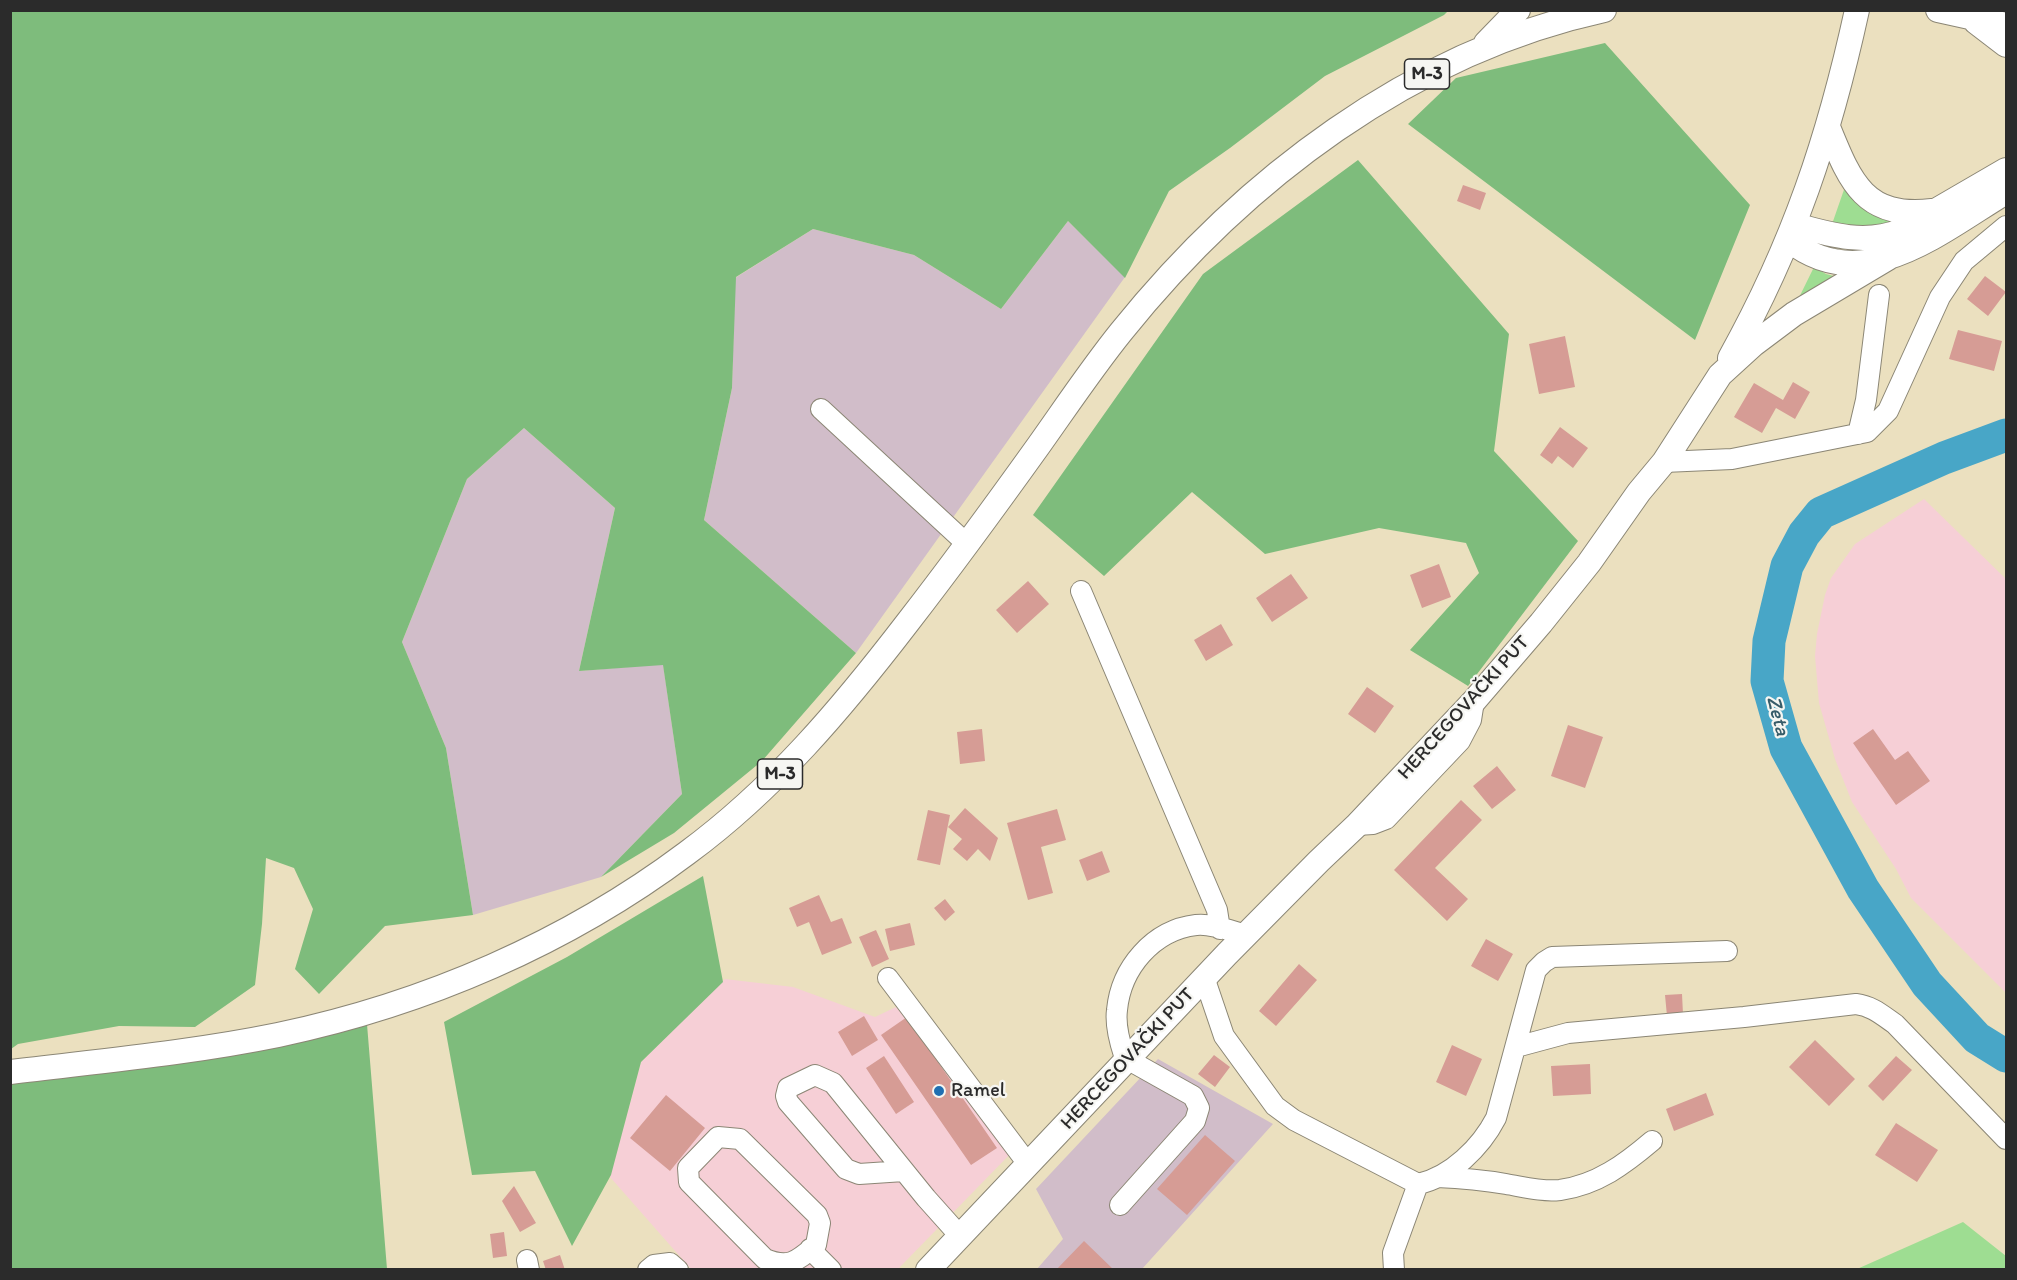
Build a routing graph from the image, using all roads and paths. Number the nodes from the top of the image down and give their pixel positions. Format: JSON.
{"nodes":[{"id":1,"x":1518,"y":10,"type":"edge"},
{"id":2,"x":1604,"y":10,"type":"edge"},
{"id":3,"x":1857,"y":10,"type":"edge"},
{"id":4,"x":1938,"y":10,"type":"edge"},
{"id":5,"x":1966,"y":16,"type":"junction"},
{"id":6,"x":2007,"y":26,"type":"edge"},
{"id":7,"x":2007,"y":45,"type":"edge"},
{"id":8,"x":1479,"y":50,"type":"junction"},
{"id":9,"x":1828,"y":127,"type":"junction"},
{"id":10,"x":2007,"y":170,"type":"edge"},
{"id":11,"x":2007,"y":192,"type":"edge"},
{"id":12,"x":1935,"y":211,"type":"junction"},
{"id":13,"x":2007,"y":226,"type":"edge"},
{"id":14,"x":1792,"y":232,"type":"junction"},
{"id":15,"x":1888,"y":258,"type":"junction"},
{"id":16,"x":1879,"y":295,"type":"dead end"},
{"id":17,"x":1720,"y":375,"type":"junction"},
{"id":18,"x":821,"y":409,"type":"dead end"},
{"id":19,"x":1858,"y":434,"type":"junction"},
{"id":20,"x":1664,"y":462,"type":"junction"},
{"id":21,"x":968,"y":545,"type":"junction"},
{"id":22,"x":1082,"y":591,"type":"dead end"},
{"id":23,"x":1220,"y":929,"type":"junction"},
{"id":24,"x":1245,"y":935,"type":"junction"},
{"id":25,"x":1727,"y":951,"type":"dead end"},
{"id":26,"x":1204,"y":977,"type":"junction"},
{"id":27,"x":888,"y":978,"type":"dead end"},
{"id":28,"x":1516,"y":1047,"type":"junction"},
{"id":29,"x":1127,"y":1059,"type":"junction"},
{"id":30,"x":10,"y":1072,"type":"edge"},
{"id":31,"x":2006,"y":1139,"type":"edge"},
{"id":32,"x":1652,"y":1141,"type":"dead end"},
{"id":33,"x":1028,"y":1164,"type":"junction"},
{"id":34,"x":904,"y":1171,"type":"junction"},
{"id":35,"x":1437,"y":1178,"type":"junction"},
{"id":36,"x":1418,"y":1184,"type":"junction"},
{"id":37,"x":1120,"y":1205,"type":"dead end"},
{"id":38,"x":960,"y":1236,"type":"junction"},
{"id":39,"x":810,"y":1249,"type":"junction"},
{"id":40,"x":648,"y":1269,"type":"edge"},
{"id":41,"x":678,"y":1269,"type":"edge"},
{"id":42,"x":831,"y":1269,"type":"edge"},
{"id":43,"x":928,"y":1269,"type":"edge"},
{"id":44,"x":1394,"y":1269,"type":"edge"}],
"edges":[{"from":1,"to":8,"type":"main road"},
{"from":2,"to":8,"type":"main road","number":"M-3"},
{"from":3,"to":9,"type":"main road"},
{"from":4,"to":5,"type":"main road"},
{"from":5,"to":6,"type":"main road"},
{"from":5,"to":7,"type":"main road"},
{"from":8,"to":21,"type":"main road","number":"M-3"},
{"from":9,"to":12,"type":"main road"},
{"from":9,"to":14,"type":"main road"},
{"from":10,"to":12,"type":"main road"},
{"from":11,"to":15,"type":"main road"},
{"from":12,"to":14,"type":"main road"},
{"from":13,"to":19,"type":"street"},
{"from":14,"to":15,"type":"main road"},
{"from":14,"to":17,"type":"main road"},
{"from":15,"to":17,"type":"main road"},
{"from":16,"to":19,"type":"street"},
{"from":17,"to":20,"type":"main road","name":"HERCEGOVAČKI PUT"},
{"from":18,"to":21,"type":"street"},
{"from":19,"to":20,"type":"street"},
{"from":20,"to":24,"type":"main road","name":"HERCEGOVAČKI PUT"},
{"from":21,"to":30,"type":"main road","number":"M-3"},
{"from":22,"to":23,"type":"street"},
{"from":23,"to":24,"type":"street"},
{"from":23,"to":29,"type":"street"},
{"from":24,"to":26,"type":"main road","name":"HERCEGOVAČKI PUT"},
{"from":25,"to":28,"type":"street"},
{"from":26,"to":29,"type":"main road","name":"HERCEGOVAČKI PUT"},
{"from":26,"to":36,"type":"street"},
{"from":27,"to":33,"type":"street"},
{"from":28,"to":31,"type":"street"},
{"from":28,"to":35,"type":"street"},
{"from":29,"to":33,"type":"main road","name":"HERCEGOVAČKI PUT"},
{"from":29,"to":37,"type":"street"},
{"from":32,"to":35,"type":"street"},
{"from":33,"to":38,"type":"main road","name":"HERCEGOVAČKI PUT"},
{"from":34,"to":34,"type":"street"},
{"from":34,"to":38,"type":"street"},
{"from":35,"to":36,"type":"street"},
{"from":36,"to":44,"type":"street"},
{"from":38,"to":43,"type":"main road","name":"HERCEGOVAČKI PUT"},
{"from":39,"to":39,"type":"street"},
{"from":39,"to":42,"type":"street"},
{"from":40,"to":41,"type":"street"}]}
